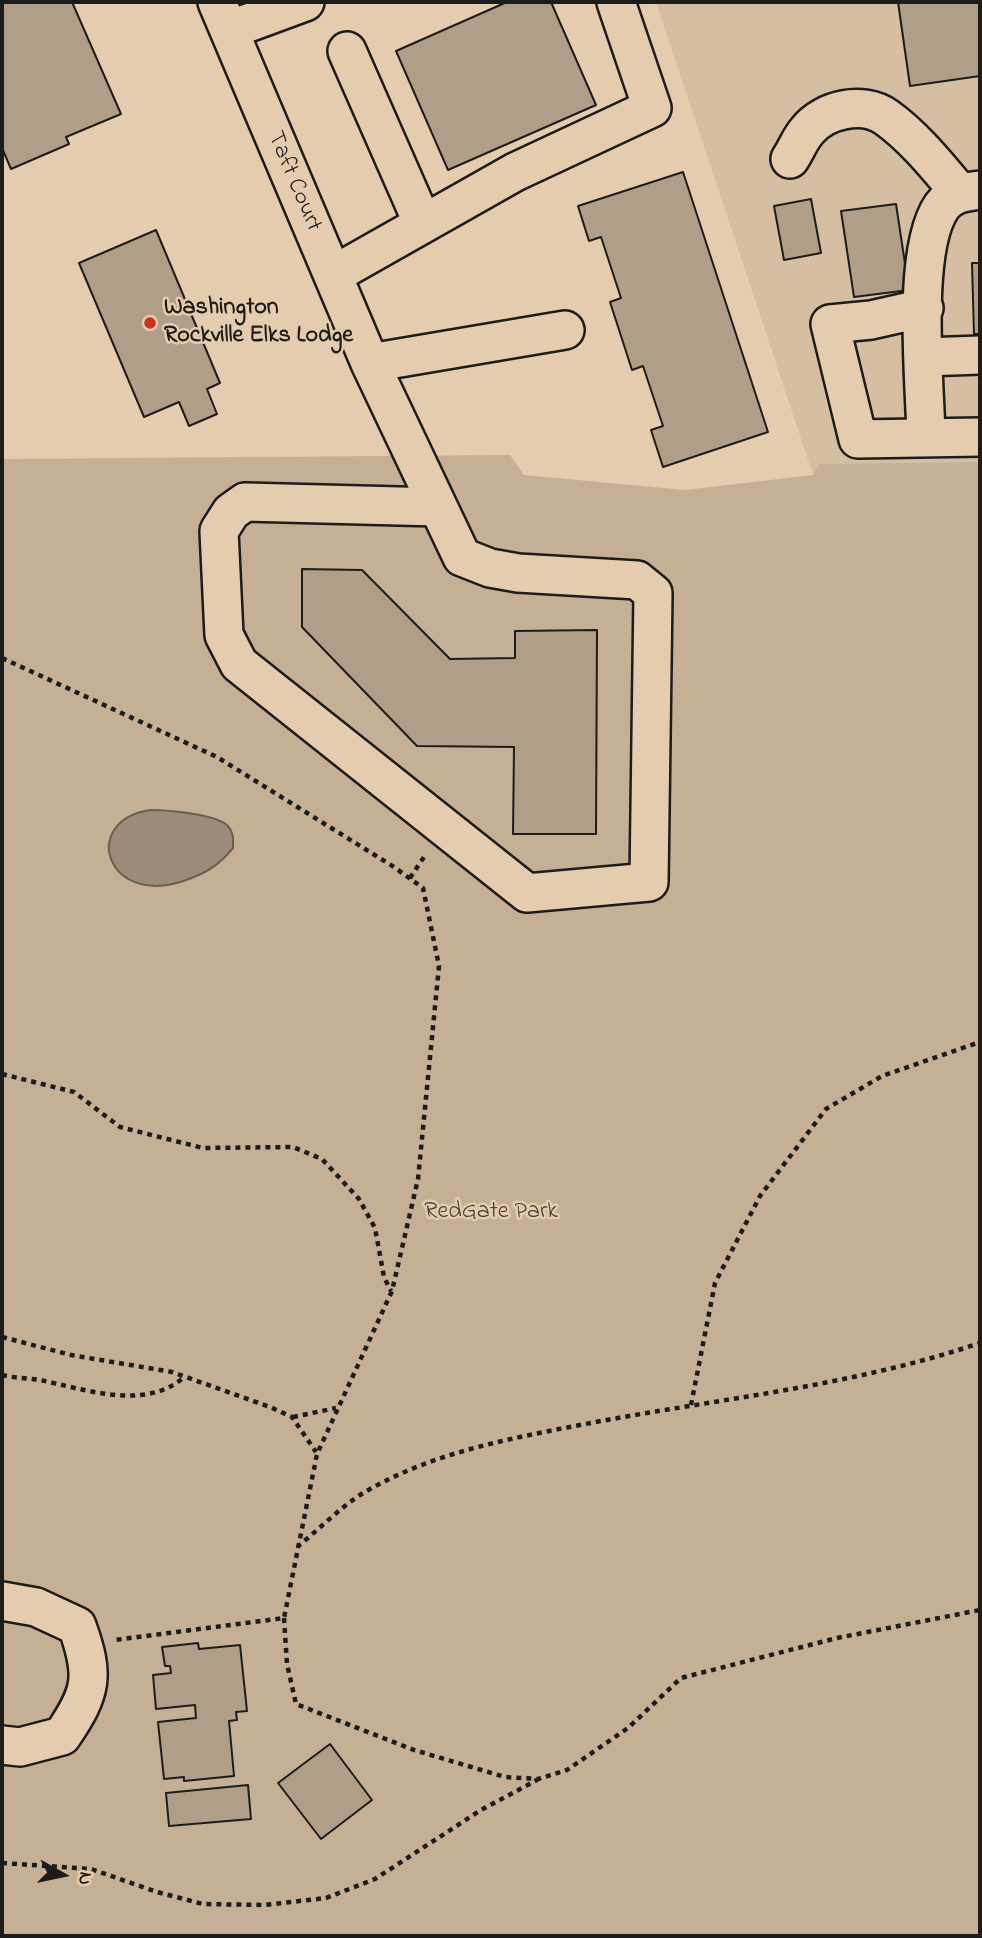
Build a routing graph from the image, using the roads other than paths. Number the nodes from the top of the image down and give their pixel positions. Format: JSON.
{"nodes":[{"id":1,"x":305,"y":2,"type":"edge"},
{"id":2,"x":616,"y":2,"type":"edge"},
{"id":3,"x":223,"y":16,"type":"edge"},
{"id":4,"x":347,"y":51,"type":"dead end"},
{"id":5,"x":790,"y":159,"type":"dead end"},
{"id":6,"x":970,"y":191,"type":"edge"},
{"id":7,"x":423,"y":224,"type":"junction"},
{"id":8,"x":333,"y":275,"type":"junction"},
{"id":9,"x":923,"y":308,"type":"junction"},
{"id":10,"x":565,"y":330,"type":"dead end"},
{"id":11,"x":980,"y":355,"type":"edge"},
{"id":12,"x":924,"y":357,"type":"junction"},
{"id":13,"x":370,"y":363,"type":"junction"},
{"id":14,"x":980,"y":437,"type":"edge"},
{"id":15,"x":926,"y":438,"type":"junction"},
{"id":16,"x":438,"y":507,"type":"junction"},
{"id":17,"x":2,"y":1601,"type":"edge"},
{"id":18,"x":2,"y":1745,"type":"edge"}],
"edges":[{"from":1,"to":3,"type":"street"},
{"from":2,"to":7,"type":"street"},
{"from":3,"to":8,"type":"street","name":"Taft Court"},
{"from":4,"to":7,"type":"street"},
{"from":5,"to":6,"type":"street"},
{"from":6,"to":9,"type":"street"},
{"from":7,"to":8,"type":"street"},
{"from":8,"to":13,"type":"street","name":"Taft Court"},
{"from":9,"to":12,"type":"street"},
{"from":9,"to":15,"type":"street"},
{"from":10,"to":13,"type":"street"},
{"from":11,"to":12,"type":"street"},
{"from":12,"to":15,"type":"street"},
{"from":13,"to":16,"type":"street","name":"Taft Court"},
{"from":14,"to":15,"type":"street"},
{"from":16,"to":16,"type":"street","name":"Taft Court"},
{"from":17,"to":18,"type":"street"}]}
